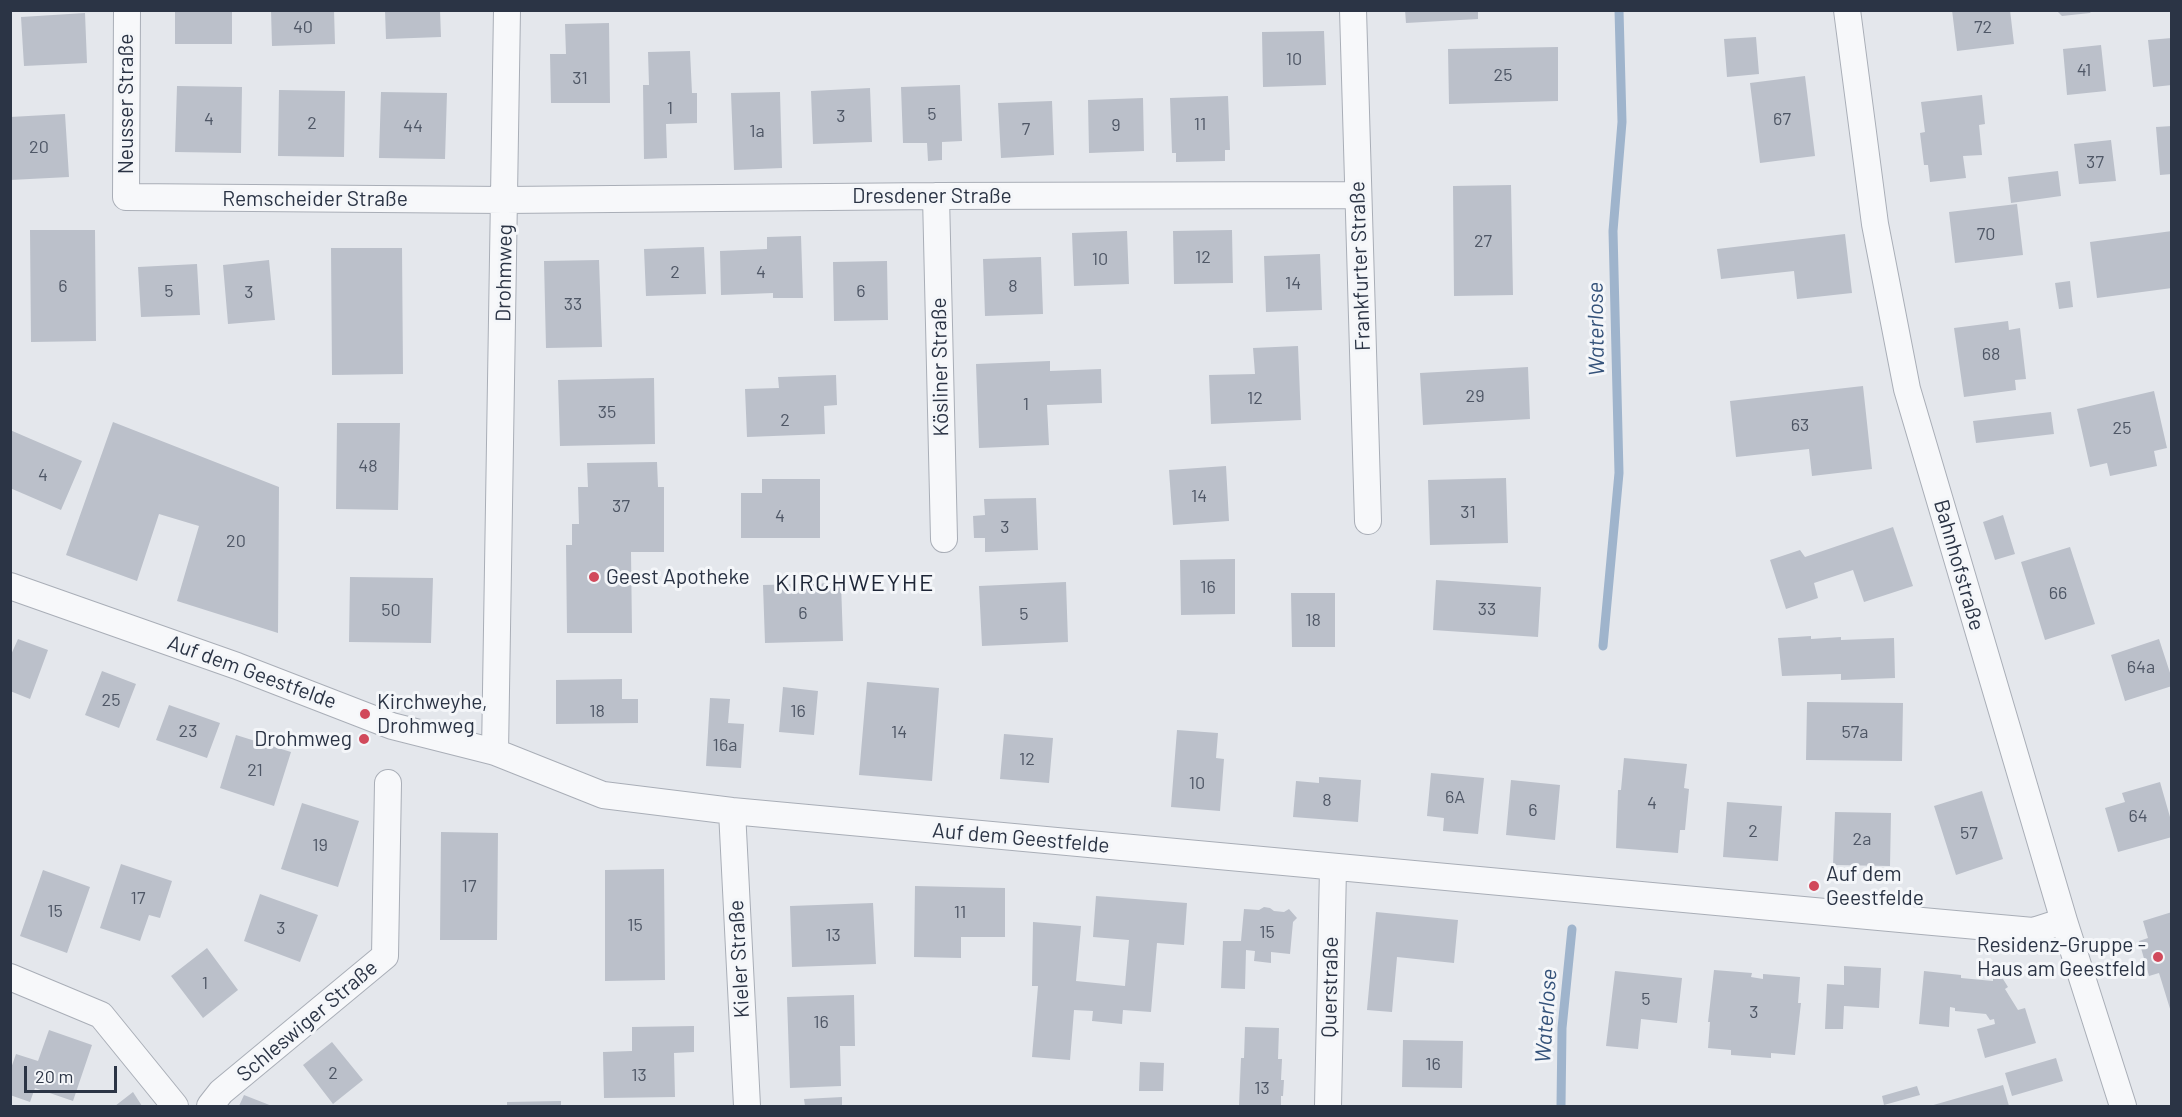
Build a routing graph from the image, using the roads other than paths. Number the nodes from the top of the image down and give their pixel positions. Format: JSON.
{"nodes":[{"id":1,"x":127,"y":10,"type":"edge"},
{"id":2,"x":507,"y":10,"type":"edge"},
{"id":3,"x":1353,"y":10,"type":"edge"},
{"id":4,"x":1847,"y":10,"type":"edge"},
{"id":5,"x":1358,"y":195,"type":"junction"},
{"id":6,"x":936,"y":196,"type":"junction"},
{"id":7,"x":126,"y":197,"type":"joint"},
{"id":8,"x":505,"y":200,"type":"junction"},
{"id":9,"x":1368,"y":521,"type":"dead end"},
{"id":10,"x":944,"y":538,"type":"dead end"},
{"id":11,"x":10,"y":586,"type":"edge"},
{"id":12,"x":495,"y":752,"type":"junction"},
{"id":13,"x":388,"y":783,"type":"dead end"},
{"id":14,"x":732,"y":811,"type":"junction"},
{"id":15,"x":1333,"y":868,"type":"junction"},
{"id":16,"x":2064,"y":921,"type":"junction"},
{"id":17,"x":10,"y":977,"type":"edge"},
{"id":18,"x":175,"y":1107,"type":"edge"},
{"id":19,"x":210,"y":1107,"type":"edge"},
{"id":20,"x":747,"y":1107,"type":"edge"},
{"id":21,"x":1328,"y":1107,"type":"edge"},
{"id":22,"x":2123,"y":1107,"type":"edge"}],
"edges":[{"from":1,"to":7,"type":"street","name":"Neusser Straße"},
{"from":2,"to":8,"type":"street","name":"Drohmweg"},
{"from":3,"to":5,"type":"street","name":"Frankfurter Straße"},
{"from":4,"to":16,"type":"street","name":"Bahnhofstraße"},
{"from":5,"to":6,"type":"street","name":"Dresdener Straße"},
{"from":5,"to":9,"type":"street","name":"Frankfurter Straße"},
{"from":6,"to":8,"type":"street","name":"Dresdener Straße"},
{"from":6,"to":10,"type":"street","name":"Kösliner Straße"},
{"from":7,"to":8,"type":"street","name":"Remscheider Straße"},
{"from":8,"to":12,"type":"street","name":"Drohmweg"},
{"from":11,"to":12,"type":"street","name":"Auf dem Geestfelde"},
{"from":12,"to":14,"type":"street","name":"Auf dem Geestfelde"},
{"from":13,"to":19,"type":"street","name":"Schleswiger Straße"},
{"from":14,"to":15,"type":"street","name":"Auf dem Geestfelde"},
{"from":14,"to":20,"type":"street","name":"Kieler Straße"},
{"from":15,"to":16,"type":"street","name":"Auf dem Geestfelde"},
{"from":15,"to":21,"type":"street","name":"Querstraße"},
{"from":16,"to":22,"type":"street","name":"Bahnhofstraße"},
{"from":17,"to":18,"type":"street"}]}
